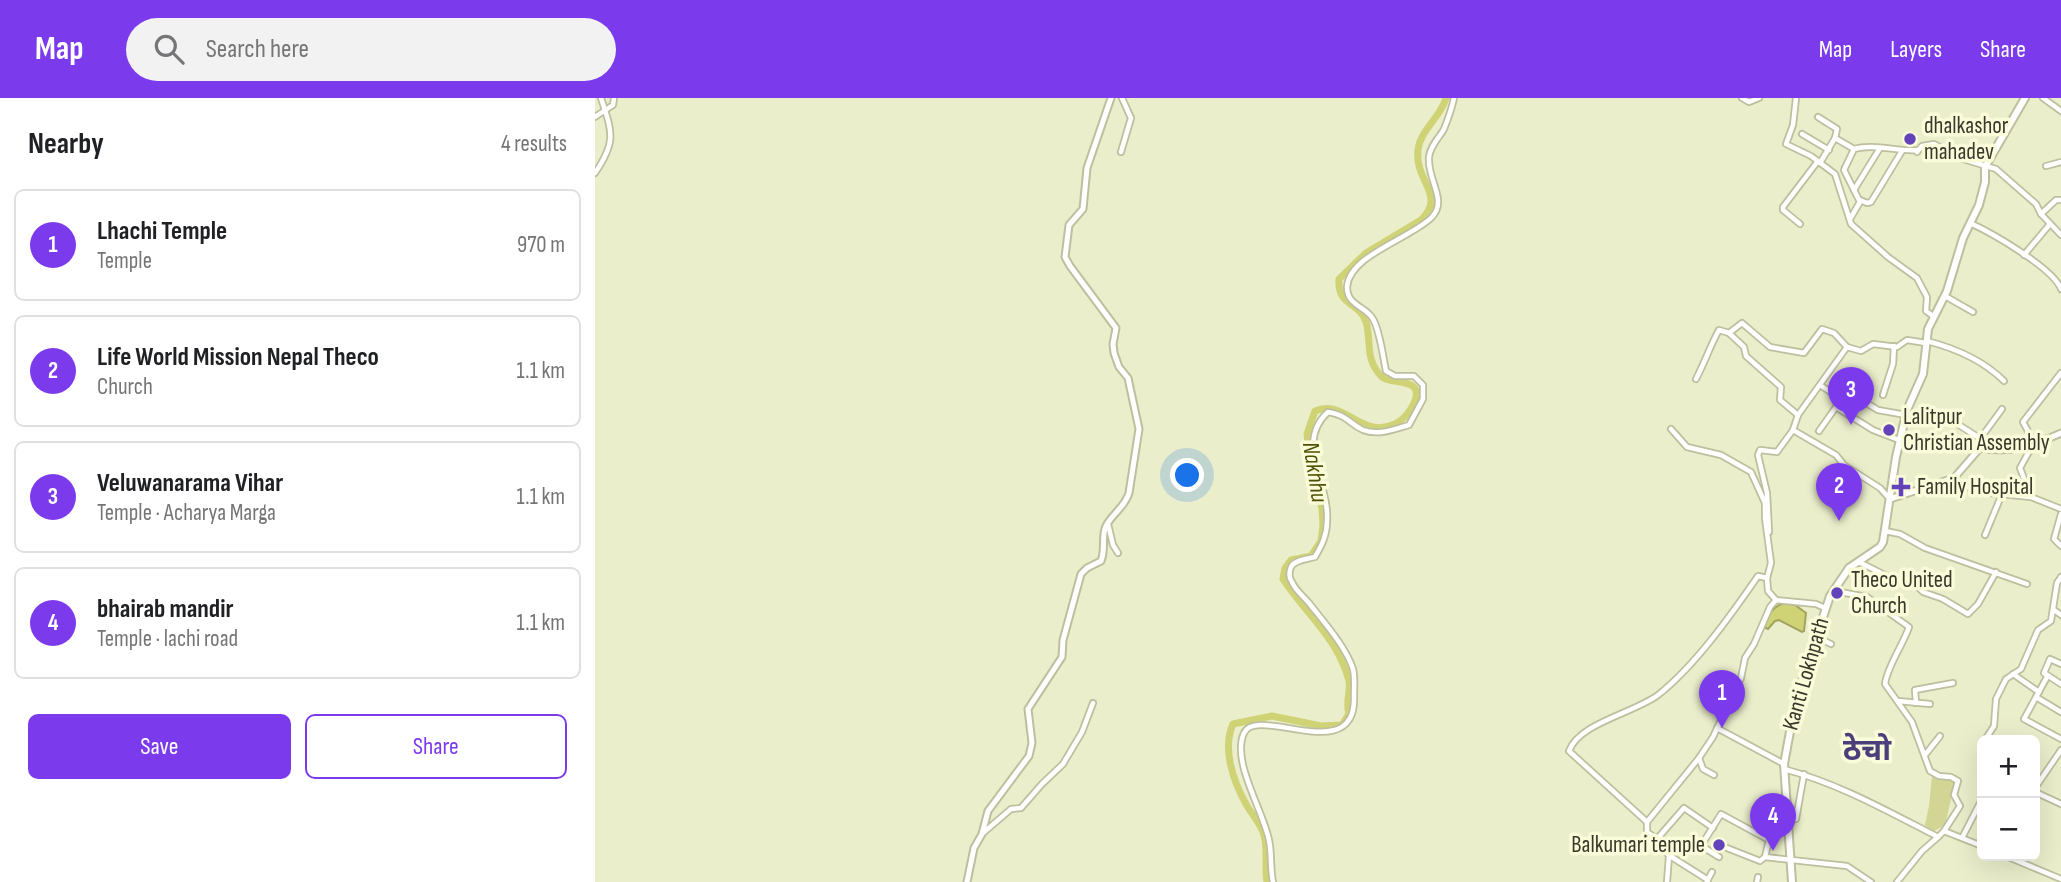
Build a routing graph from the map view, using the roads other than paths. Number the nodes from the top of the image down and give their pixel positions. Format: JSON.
{"nodes":[{"id":1,"x":601,"y":98,"type":"edge"},
{"id":2,"x":614,"y":98,"type":"edge"},
{"id":3,"x":1111,"y":98,"type":"edge"},
{"id":4,"x":1122,"y":98,"type":"edge"},
{"id":5,"x":1454,"y":98,"type":"edge"},
{"id":6,"x":1742,"y":98,"type":"edge"},
{"id":7,"x":1759,"y":98,"type":"edge"},
{"id":8,"x":1796,"y":98,"type":"edge"},
{"id":9,"x":2025,"y":98,"type":"edge"},
{"id":10,"x":2043,"y":98,"type":"edge"},
{"id":11,"x":605,"y":110,"type":"junction"},
{"id":12,"x":2061,"y":111,"type":"edge"},
{"id":13,"x":595,"y":117,"type":"edge"},
{"id":14,"x":1818,"y":117,"type":"dead end"},
{"id":15,"x":1802,"y":134,"type":"dead end"},
{"id":16,"x":1835,"y":138,"type":"junction"},
{"id":17,"x":1880,"y":148,"type":"junction"},
{"id":18,"x":1854,"y":149,"type":"junction"},
{"id":19,"x":1829,"y":150,"type":"junction"},
{"id":20,"x":1902,"y":150,"type":"junction"},
{"id":21,"x":1121,"y":152,"type":"dead end"},
{"id":22,"x":1819,"y":162,"type":"junction"},
{"id":23,"x":2061,"y":162,"type":"edge"},
{"id":24,"x":2046,"y":166,"type":"dead end"},
{"id":25,"x":1985,"y":167,"type":"junction"},
{"id":26,"x":595,"y":173,"type":"edge"},
{"id":27,"x":1854,"y":190,"type":"junction"},
{"id":28,"x":1860,"y":200,"type":"junction"},
{"id":29,"x":2061,"y":200,"type":"edge"},
{"id":30,"x":2041,"y":214,"type":"junction"},
{"id":31,"x":1849,"y":220,"type":"junction"},
{"id":32,"x":1970,"y":223,"type":"junction"},
{"id":33,"x":1800,"y":224,"type":"dead end"},
{"id":34,"x":2050,"y":225,"type":"junction"},
{"id":35,"x":2061,"y":235,"type":"edge"},
{"id":36,"x":2024,"y":255,"type":"junction"},
{"id":37,"x":2061,"y":289,"type":"edge"},
{"id":38,"x":1945,"y":296,"type":"junction"},
{"id":39,"x":1973,"y":312,"type":"dead end"},
{"id":40,"x":1933,"y":316,"type":"junction"},
{"id":41,"x":1729,"y":333,"type":"junction"},
{"id":42,"x":1927,"y":342,"type":"junction"},
{"id":43,"x":1894,"y":346,"type":"junction"},
{"id":44,"x":1847,"y":347,"type":"junction"},
{"id":45,"x":2061,"y":373,"type":"edge"},
{"id":46,"x":1696,"y":379,"type":"dead end"},
{"id":47,"x":2004,"y":381,"type":"dead end"},
{"id":48,"x":1820,"y":385,"type":"junction"},
{"id":49,"x":1884,"y":395,"type":"dead end"},
{"id":50,"x":1868,"y":404,"type":"dead end"},
{"id":51,"x":1836,"y":407,"type":"junction"},
{"id":52,"x":2002,"y":409,"type":"dead end"},
{"id":53,"x":1798,"y":415,"type":"junction"},
{"id":54,"x":1906,"y":415,"type":"junction"},
{"id":55,"x":1959,"y":425,"type":"dead end"},
{"id":56,"x":1671,"y":429,"type":"dead end"},
{"id":57,"x":1793,"y":430,"type":"junction"},
{"id":58,"x":1819,"y":431,"type":"dead end"},
{"id":59,"x":2061,"y":433,"type":"edge"},
{"id":60,"x":1981,"y":439,"type":"junction"},
{"id":61,"x":1899,"y":440,"type":"junction"},
{"id":62,"x":2034,"y":445,"type":"junction"},
{"id":63,"x":1980,"y":448,"type":"junction"},
{"id":64,"x":1943,"y":481,"type":"junction"},
{"id":65,"x":2002,"y":494,"type":"junction"},
{"id":66,"x":2031,"y":497,"type":"junction"},
{"id":67,"x":1890,"y":499,"type":"junction"},
{"id":68,"x":2061,"y":512,"type":"edge"},
{"id":69,"x":1108,"y":523,"type":"junction"},
{"id":70,"x":1885,"y":531,"type":"junction"},
{"id":71,"x":1985,"y":536,"type":"dead end"},
{"id":72,"x":1769,"y":537,"type":"junction"},
{"id":73,"x":2061,"y":546,"type":"edge"},
{"id":74,"x":1118,"y":553,"type":"dead end"},
{"id":75,"x":1858,"y":561,"type":"junction"},
{"id":76,"x":1996,"y":572,"type":"junction"},
{"id":77,"x":2061,"y":577,"type":"edge"},
{"id":78,"x":1767,"y":578,"type":"junction"},
{"id":79,"x":2028,"y":584,"type":"dead end"},
{"id":80,"x":1834,"y":589,"type":"junction"},
{"id":81,"x":1776,"y":600,"type":"junction"},
{"id":82,"x":1825,"y":608,"type":"junction"},
{"id":83,"x":2054,"y":610,"type":"junction"},
{"id":84,"x":2061,"y":615,"type":"edge"},
{"id":85,"x":1815,"y":637,"type":"junction"},
{"id":86,"x":1831,"y":645,"type":"dead end"},
{"id":87,"x":2061,"y":664,"type":"edge"},
{"id":88,"x":2013,"y":674,"type":"junction"},
{"id":89,"x":2047,"y":677,"type":"junction"},
{"id":90,"x":1954,"y":683,"type":"dead end"},
{"id":91,"x":2061,"y":684,"type":"edge"},
{"id":92,"x":2037,"y":695,"type":"junction"},
{"id":93,"x":1897,"y":701,"type":"junction"},
{"id":94,"x":1093,"y":703,"type":"dead end"},
{"id":95,"x":1916,"y":703,"type":"junction"},
{"id":96,"x":1930,"y":704,"type":"dead end"},
{"id":97,"x":2061,"y":712,"type":"edge"},
{"id":98,"x":1717,"y":728,"type":"junction"},
{"id":99,"x":1988,"y":735,"type":"edge"},
{"id":100,"x":1940,"y":736,"type":"dead end"},
{"id":101,"x":2061,"y":739,"type":"edge"},
{"id":102,"x":2061,"y":750,"type":"edge"},
{"id":103,"x":1925,"y":756,"type":"junction"},
{"id":104,"x":1699,"y":758,"type":"junction"},
{"id":105,"x":1784,"y":767,"type":"junction"},
{"id":106,"x":1804,"y":774,"type":"junction"},
{"id":107,"x":1714,"y":775,"type":"dead end"},
{"id":108,"x":2040,"y":782,"type":"edge"},
{"id":109,"x":2040,"y":793,"type":"edge"},
{"id":110,"x":2061,"y":804,"type":"edge"},
{"id":111,"x":1977,"y":809,"type":"edge"},
{"id":112,"x":1788,"y":820,"type":"junction"},
{"id":113,"x":1647,"y":822,"type":"junction"},
{"id":114,"x":1713,"y":828,"type":"junction"},
{"id":115,"x":1944,"y":831,"type":"junction"},
{"id":116,"x":982,"y":834,"type":"junction"},
{"id":117,"x":1938,"y":837,"type":"junction"},
{"id":118,"x":1962,"y":838,"type":"junction"},
{"id":119,"x":1657,"y":839,"type":"junction"},
{"id":120,"x":1692,"y":840,"type":"dead end"},
{"id":121,"x":1977,"y":844,"type":"edge"},
{"id":122,"x":1701,"y":846,"type":"junction"},
{"id":123,"x":1727,"y":848,"type":"dead end"},
{"id":124,"x":1669,"y":856,"type":"junction"},
{"id":125,"x":1719,"y":858,"type":"dead end"},
{"id":126,"x":1764,"y":858,"type":"junction"},
{"id":127,"x":1791,"y":861,"type":"junction"},
{"id":128,"x":2018,"y":861,"type":"edge"},
{"id":129,"x":1712,"y":872,"type":"dead end"},
{"id":130,"x":2061,"y":879,"type":"edge"},
{"id":131,"x":1707,"y":881,"type":"edge"},
{"id":132,"x":967,"y":882,"type":"edge"},
{"id":133,"x":1273,"y":882,"type":"edge"},
{"id":134,"x":1667,"y":882,"type":"edge"},
{"id":135,"x":1793,"y":882,"type":"edge"},
{"id":136,"x":1871,"y":882,"type":"edge"},
{"id":137,"x":1897,"y":882,"type":"edge"}],
"edges":[{"from":1,"to":11,"type":"street"},
{"from":2,"to":11,"type":"street"},
{"from":3,"to":69,"type":"main road"},
{"from":4,"to":21,"type":"street"},
{"from":5,"to":133,"type":"street"},
{"from":6,"to":7,"type":"street"},
{"from":8,"to":22,"type":"street"},
{"from":9,"to":25,"type":"main road","name":"Kanti Lokhpath"},
{"from":10,"to":12,"type":"street"},
{"from":11,"to":13,"type":"street"},
{"from":11,"to":26,"type":"street"},
{"from":14,"to":16,"type":"street"},
{"from":15,"to":19,"type":"street"},
{"from":16,"to":18,"type":"street"},
{"from":16,"to":19,"type":"street"},
{"from":17,"to":18,"type":"street"},
{"from":17,"to":20,"type":"street"},
{"from":17,"to":27,"type":"street"},
{"from":18,"to":27,"type":"street"},
{"from":19,"to":22,"type":"street"},
{"from":20,"to":25,"type":"street"},
{"from":20,"to":28,"type":"street"},
{"from":22,"to":31,"type":"street"},
{"from":22,"to":33,"type":"street"},
{"from":23,"to":24,"type":"street"},
{"from":25,"to":30,"type":"street"},
{"from":25,"to":32,"type":"main road","name":"Kanti Lokhpath"},
{"from":27,"to":28,"type":"street"},
{"from":28,"to":31,"type":"street"},
{"from":29,"to":30,"type":"street"},
{"from":30,"to":34,"type":"street"},
{"from":31,"to":40,"type":"street"},
{"from":32,"to":36,"type":"street"},
{"from":32,"to":38,"type":"main road","name":"Kanti Lokhpath"},
{"from":34,"to":35,"type":"street"},
{"from":34,"to":36,"type":"street"},
{"from":36,"to":37,"type":"street"},
{"from":38,"to":39,"type":"street"},
{"from":38,"to":40,"type":"main road","name":"Kanti Lokhpath"},
{"from":40,"to":42,"type":"main road","name":"Kanti Lokhpath"},
{"from":41,"to":44,"type":"street"},
{"from":41,"to":46,"type":"street"},
{"from":41,"to":53,"type":"street"},
{"from":42,"to":43,"type":"street"},
{"from":42,"to":47,"type":"street"},
{"from":42,"to":54,"type":"main road","name":"Kanti Lokhpath"},
{"from":43,"to":44,"type":"street"},
{"from":43,"to":49,"type":"street"},
{"from":44,"to":48,"type":"street"},
{"from":45,"to":62,"type":"street"},
{"from":48,"to":51,"type":"street"},
{"from":48,"to":53,"type":"street"},
{"from":50,"to":54,"type":"street"},
{"from":51,"to":58,"type":"street"},
{"from":51,"to":61,"type":"street"},
{"from":52,"to":60,"type":"street"},
{"from":53,"to":57,"type":"street"},
{"from":54,"to":61,"type":"main road","name":"Kanti Lokhpath"},
{"from":55,"to":60,"type":"street"},
{"from":56,"to":72,"type":"street"},
{"from":57,"to":67,"type":"street"},
{"from":57,"to":72,"type":"street"},
{"from":59,"to":62,"type":"main road"},
{"from":60,"to":63,"type":"street"},
{"from":61,"to":67,"type":"main road","name":"Kanti Lokhpath"},
{"from":62,"to":63,"type":"main road"},
{"from":62,"to":66,"type":"street"},
{"from":63,"to":64,"type":"main road"},
{"from":64,"to":65,"type":"street"},
{"from":64,"to":67,"type":"main road"},
{"from":65,"to":66,"type":"street"},
{"from":65,"to":71,"type":"street"},
{"from":66,"to":68,"type":"street"},
{"from":67,"to":70,"type":"main road","name":"Kanti Lokhpath"},
{"from":68,"to":73,"type":"street"},
{"from":69,"to":74,"type":"street"},
{"from":69,"to":116,"type":"main road"},
{"from":70,"to":75,"type":"main road","name":"Kanti Lokhpath"},
{"from":70,"to":76,"type":"street"},
{"from":72,"to":78,"type":"street"},
{"from":75,"to":76,"type":"street"},
{"from":75,"to":80,"type":"main road","name":"Kanti Lokhpath"},
{"from":76,"to":79,"type":"street"},
{"from":77,"to":83,"type":"street"},
{"from":78,"to":81,"type":"street"},
{"from":78,"to":113,"type":"street"},
{"from":80,"to":82,"type":"main road","name":"Kanti Lokhpath"},
{"from":80,"to":93,"type":"street"},
{"from":81,"to":82,"type":"street"},
{"from":81,"to":98,"type":"street"},
{"from":82,"to":85,"type":"main road","name":"Kanti Lokhpath"},
{"from":83,"to":84,"type":"street"},
{"from":83,"to":88,"type":"street"},
{"from":85,"to":86,"type":"street"},
{"from":85,"to":105,"type":"main road","name":"Kanti Lokhpath"},
{"from":87,"to":89,"type":"street"},
{"from":88,"to":92,"type":"street"},
{"from":88,"to":99,"type":"street"},
{"from":89,"to":91,"type":"street"},
{"from":89,"to":92,"type":"street"},
{"from":90,"to":95,"type":"street"},
{"from":92,"to":97,"type":"street"},
{"from":92,"to":101,"type":"street"},
{"from":93,"to":95,"type":"street"},
{"from":93,"to":103,"type":"street"},
{"from":94,"to":116,"type":"street"},
{"from":95,"to":96,"type":"street"},
{"from":98,"to":104,"type":"street"},
{"from":98,"to":105,"type":"street"},
{"from":100,"to":103,"type":"street"},
{"from":102,"to":108,"type":"street"},
{"from":103,"to":115,"type":"street"},
{"from":104,"to":107,"type":"street"},
{"from":104,"to":113,"type":"street"},
{"from":105,"to":106,"type":"street"},
{"from":105,"to":112,"type":"main road","name":"Kanti Lokhpath"},
{"from":106,"to":112,"type":"street"},
{"from":106,"to":117,"type":"street"},
{"from":109,"to":110,"type":"street"},
{"from":111,"to":118,"type":"street"},
{"from":112,"to":127,"type":"main road","name":"Kanti Lokhpath"},
{"from":113,"to":119,"type":"street"},
{"from":114,"to":119,"type":"street"},
{"from":114,"to":122,"type":"street"},
{"from":114,"to":126,"type":"street"},
{"from":115,"to":117,"type":"street"},
{"from":115,"to":118,"type":"street"},
{"from":116,"to":132,"type":"main road"},
{"from":117,"to":137,"type":"street"},
{"from":118,"to":121,"type":"street"},
{"from":119,"to":124,"type":"street"},
{"from":120,"to":122,"type":"street"},
{"from":122,"to":125,"type":"street"},
{"from":123,"to":126,"type":"street"},
{"from":124,"to":131,"type":"street"},
{"from":124,"to":134,"type":"street"},
{"from":126,"to":127,"type":"street"},
{"from":127,"to":135,"type":"main road","name":"Kanti Lokhpath"},
{"from":127,"to":136,"type":"street"},
{"from":128,"to":130,"type":"street"},
{"from":129,"to":131,"type":"street"}]}
